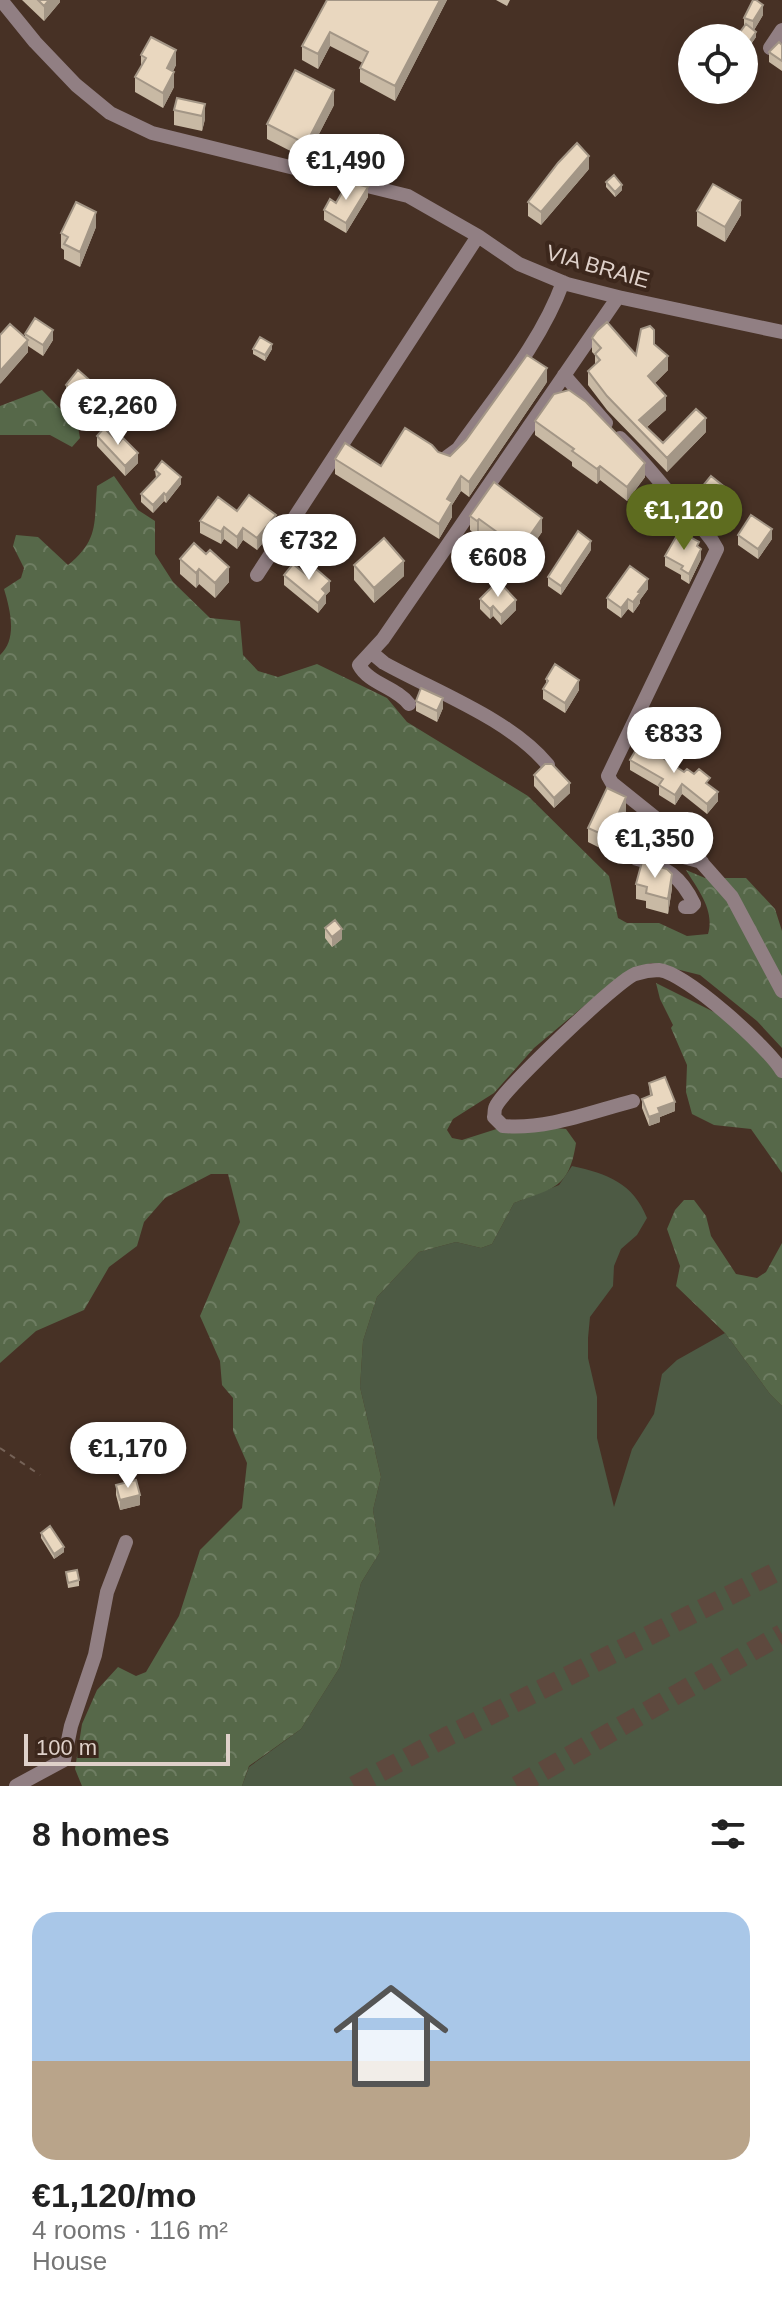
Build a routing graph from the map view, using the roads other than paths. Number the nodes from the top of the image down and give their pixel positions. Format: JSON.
{"nodes":[{"id":1,"x":1,"y":0,"type":"edge"},
{"id":2,"x":782,"y":30,"type":"edge"},
{"id":3,"x":770,"y":48,"type":"edge"},
{"id":4,"x":478,"y":236,"type":"junction"},
{"id":5,"x":563,"y":282,"type":"junction"},
{"id":6,"x":618,"y":297,"type":"junction"},
{"id":7,"x":782,"y":332,"type":"edge"},
{"id":8,"x":564,"y":375,"type":"junction"},
{"id":9,"x":442,"y":458,"type":"edge"},
{"id":10,"x":257,"y":575,"type":"dead end"},
{"id":11,"x":372,"y":653,"type":"junction"},
{"id":12,"x":409,"y":704,"type":"dead end"},
{"id":13,"x":548,"y":765,"type":"edge"},
{"id":14,"x":702,"y":862,"type":"junction"},
{"id":15,"x":685,"y":907,"type":"dead end"},
{"id":16,"x":782,"y":991,"type":"edge"},
{"id":17,"x":782,"y":1071,"type":"edge"},
{"id":18,"x":633,"y":1101,"type":"dead end"},
{"id":19,"x":126,"y":1542,"type":"dead end"},
{"id":20,"x":16,"y":1786,"type":"edge"}],
"edges":[{"from":1,"to":4,"type":"street","name":"VIA BRAIE"},
{"from":2,"to":3,"type":"street"},
{"from":4,"to":5,"type":"street","name":"VIA BRAIE"},
{"from":4,"to":10,"type":"street"},
{"from":5,"to":6,"type":"street","name":"VIA BRAIE"},
{"from":5,"to":9,"type":"street"},
{"from":6,"to":7,"type":"street","name":"VIA BRAIE"},
{"from":6,"to":8,"type":"street"},
{"from":8,"to":11,"type":"street"},
{"from":8,"to":14,"type":"street"},
{"from":11,"to":12,"type":"street"},
{"from":11,"to":13,"type":"street"},
{"from":14,"to":15,"type":"street"},
{"from":14,"to":16,"type":"street"},
{"from":17,"to":18,"type":"street"},
{"from":19,"to":20,"type":"street"}]}
